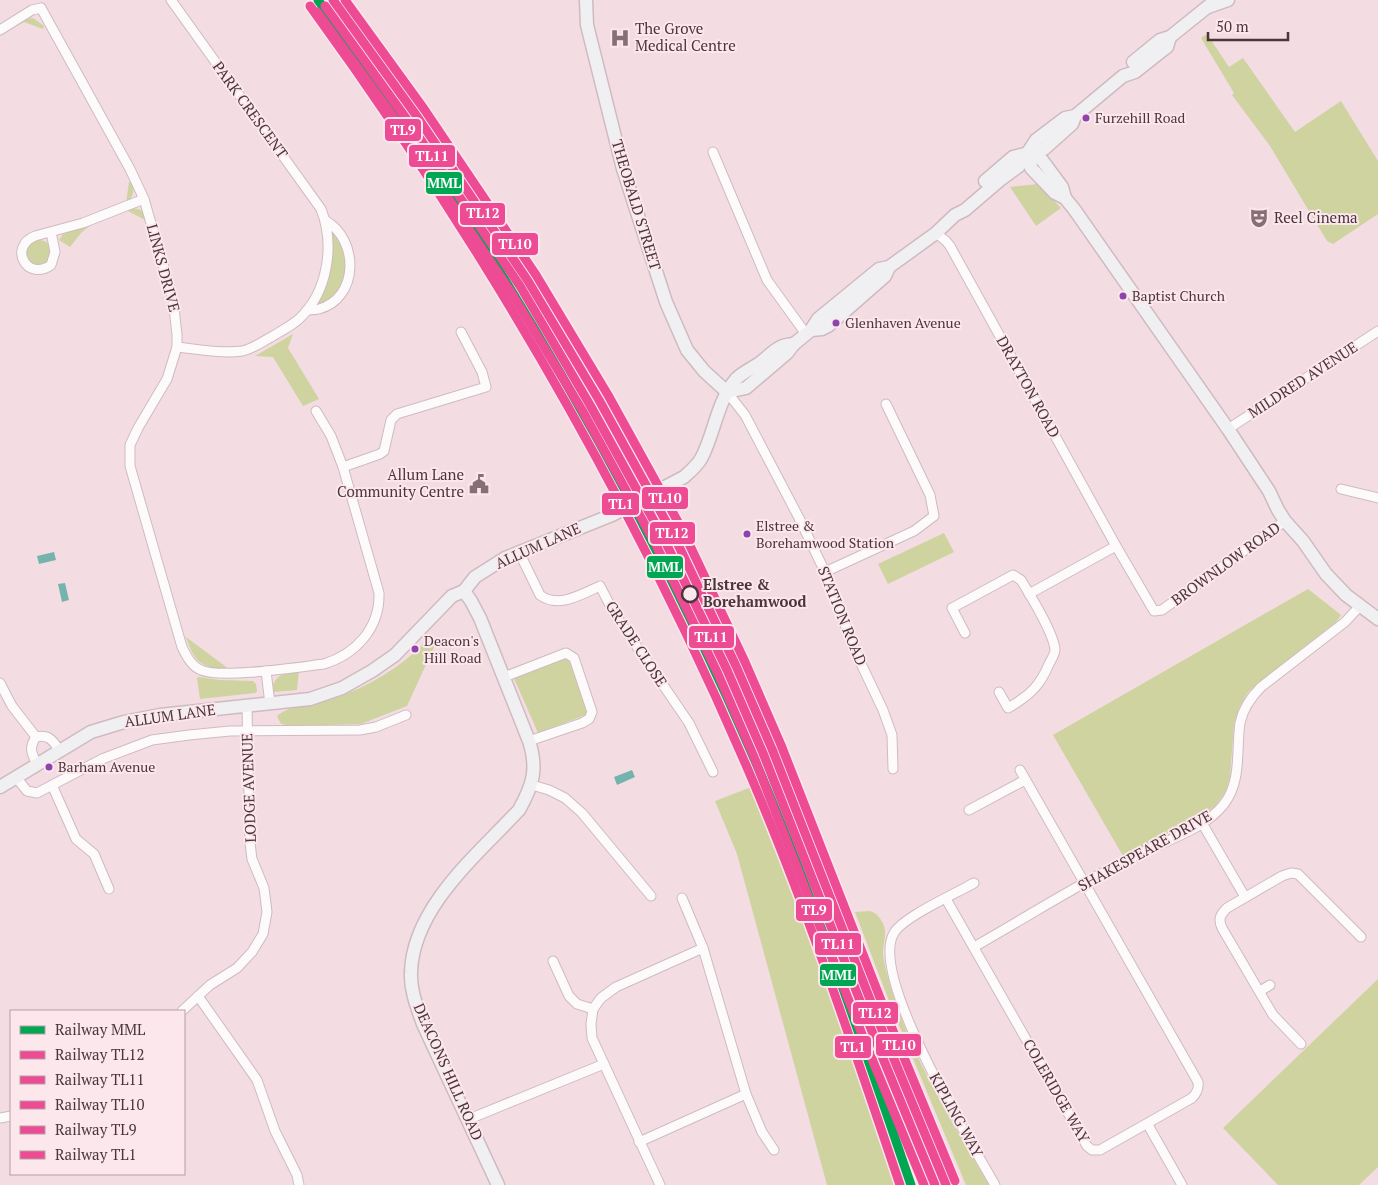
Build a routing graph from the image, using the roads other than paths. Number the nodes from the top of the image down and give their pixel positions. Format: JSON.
{"nodes":[{"id":1,"x":171,"y":0,"type":"edge"},
{"id":2,"x":586,"y":0,"type":"edge"},
{"id":3,"x":1228,"y":0,"type":"edge"},
{"id":4,"x":1212,"y":3,"type":"edge"},
{"id":5,"x":43,"y":4,"type":"edge"},
{"id":6,"x":0,"y":30,"type":"edge"},
{"id":7,"x":714,"y":152,"type":"dead end"},
{"id":8,"x":1029,"y":153,"type":"junction"},
{"id":9,"x":144,"y":199,"type":"junction"},
{"id":10,"x":326,"y":221,"type":"junction"},
{"id":11,"x":51,"y":232,"type":"junction"},
{"id":12,"x":936,"y":233,"type":"junction"},
{"id":13,"x":307,"y":310,"type":"junction"},
{"id":14,"x":1378,"y":331,"type":"edge"},
{"id":15,"x":461,"y":332,"type":"dead end"},
{"id":16,"x":809,"y":332,"type":"junction"},
{"id":17,"x":176,"y":347,"type":"junction"},
{"id":18,"x":727,"y":392,"type":"junction"},
{"id":19,"x":886,"y":404,"type":"dead end"},
{"id":20,"x":316,"y":411,"type":"dead end"},
{"id":21,"x":1228,"y":430,"type":"junction"},
{"id":22,"x":343,"y":467,"type":"junction"},
{"id":23,"x":1341,"y":489,"type":"dead end"},
{"id":24,"x":1378,"y":498,"type":"edge"},
{"id":25,"x":1285,"y":521,"type":"junction"},
{"id":26,"x":1116,"y":546,"type":"junction"},
{"id":27,"x":519,"y":552,"type":"junction"},
{"id":28,"x":825,"y":572,"type":"junction"},
{"id":29,"x":464,"y":591,"type":"junction"},
{"id":30,"x":1029,"y":594,"type":"junction"},
{"id":31,"x":1360,"y":606,"type":"junction"},
{"id":32,"x":1378,"y":619,"type":"edge"},
{"id":33,"x":965,"y":633,"type":"dead end"},
{"id":34,"x":266,"y":671,"type":"junction"},
{"id":35,"x":504,"y":677,"type":"junction"},
{"id":36,"x":0,"y":684,"type":"edge"},
{"id":37,"x":999,"y":692,"type":"dead end"},
{"id":38,"x":270,"y":704,"type":"junction"},
{"id":39,"x":247,"y":707,"type":"junction"},
{"id":40,"x":406,"y":715,"type":"dead end"},
{"id":41,"x":247,"y":732,"type":"junction"},
{"id":42,"x":36,"y":737,"type":"junction"},
{"id":43,"x":529,"y":741,"type":"junction"},
{"id":44,"x":59,"y":750,"type":"junction"},
{"id":45,"x":37,"y":764,"type":"junction"},
{"id":46,"x":893,"y":769,"type":"dead end"},
{"id":47,"x":1020,"y":770,"type":"dead end"},
{"id":48,"x":714,"y":772,"type":"dead end"},
{"id":49,"x":16,"y":777,"type":"junction"},
{"id":50,"x":1025,"y":780,"type":"junction"},
{"id":51,"x":52,"y":785,"type":"junction"},
{"id":52,"x":532,"y":785,"type":"junction"},
{"id":53,"x":0,"y":786,"type":"edge"},
{"id":54,"x":969,"y":810,"type":"dead end"},
{"id":55,"x":1202,"y":823,"type":"junction"},
{"id":56,"x":974,"y":883,"type":"dead end"},
{"id":57,"x":1085,"y":883,"type":"junction"},
{"id":58,"x":109,"y":889,"type":"dead end"},
{"id":59,"x":651,"y":896,"type":"dead end"},
{"id":60,"x":1245,"y":897,"type":"junction"},
{"id":61,"x":682,"y":898,"type":"dead end"},
{"id":62,"x":946,"y":899,"type":"junction"},
{"id":63,"x":1361,"y":937,"type":"dead end"},
{"id":64,"x":974,"y":947,"type":"junction"},
{"id":65,"x":703,"y":948,"type":"junction"},
{"id":66,"x":552,"y":961,"type":"dead end"},
{"id":67,"x":1270,"y":985,"type":"dead end"},
{"id":68,"x":1260,"y":991,"type":"junction"},
{"id":69,"x":198,"y":996,"type":"junction"},
{"id":70,"x":183,"y":1010,"type":"edge"},
{"id":71,"x":594,"y":1010,"type":"junction"},
{"id":72,"x":1301,"y":1044,"type":"dead end"},
{"id":73,"x":604,"y":1064,"type":"junction"},
{"id":74,"x":746,"y":1094,"type":"junction"},
{"id":75,"x":469,"y":1120,"type":"junction"},
{"id":76,"x":1148,"y":1125,"type":"junction"},
{"id":77,"x":639,"y":1142,"type":"junction"},
{"id":78,"x":774,"y":1150,"type":"dead end"},
{"id":79,"x":299,"y":1185,"type":"edge"},
{"id":80,"x":498,"y":1185,"type":"edge"},
{"id":81,"x":660,"y":1185,"type":"edge"},
{"id":82,"x":995,"y":1185,"type":"edge"},
{"id":83,"x":1182,"y":1185,"type":"edge"}],
"edges":[{"from":1,"to":10,"type":"street","name":"PARK CRESCENT"},
{"from":2,"to":18,"type":"street","name":"THEOBALD STREET"},
{"from":3,"to":4,"type":"street","name":"ALLUM LANE"},
{"from":4,"to":8,"type":"street","name":"ALLUM LANE"},
{"from":5,"to":6,"type":"street"},
{"from":5,"to":9,"type":"street","name":"LINKS DRIVE"},
{"from":7,"to":16,"type":"street"},
{"from":8,"to":12,"type":"street","name":"ALLUM LANE"},
{"from":8,"to":21,"type":"street"},
{"from":9,"to":11,"type":"street"},
{"from":9,"to":17,"type":"street","name":"LINKS DRIVE"},
{"from":10,"to":13,"type":"street","name":"PARK CRESCENT"},
{"from":10,"to":13,"type":"street","name":"PARK CRESCENT"},
{"from":11,"to":11,"type":"street"},
{"from":12,"to":16,"type":"street","name":"ALLUM LANE"},
{"from":12,"to":26,"type":"street","name":"DRAYTON ROAD"},
{"from":13,"to":17,"type":"street","name":"PARK CRESCENT"},
{"from":14,"to":21,"type":"street","name":"MILDRED AVENUE"},
{"from":15,"to":22,"type":"street"},
{"from":16,"to":18,"type":"street","name":"ALLUM LANE"},
{"from":17,"to":34,"type":"street","name":"LINKS DRIVE"},
{"from":18,"to":27,"type":"street","name":"ALLUM LANE"},
{"from":18,"to":28,"type":"street","name":"STATION ROAD"},
{"from":19,"to":28,"type":"street"},
{"from":20,"to":22,"type":"street","name":"LINKS DRIVE"},
{"from":21,"to":25,"type":"street"},
{"from":22,"to":34,"type":"street","name":"LINKS DRIVE"},
{"from":23,"to":24,"type":"street"},
{"from":25,"to":26,"type":"street","name":"BROWNLOW ROAD"},
{"from":25,"to":31,"type":"street"},
{"from":26,"to":30,"type":"street"},
{"from":27,"to":29,"type":"street","name":"ALLUM LANE"},
{"from":27,"to":48,"type":"street","name":"GRADE CLOSE"},
{"from":28,"to":46,"type":"street","name":"STATION ROAD"},
{"from":29,"to":35,"type":"street","name":"DEACONS HILL ROAD"},
{"from":29,"to":38,"type":"street","name":"ALLUM LANE"},
{"from":30,"to":33,"type":"street"},
{"from":30,"to":37,"type":"street"},
{"from":31,"to":32,"type":"street"},
{"from":31,"to":55,"type":"street","name":"SHAKESPEARE DRIVE"},
{"from":34,"to":38,"type":"street"},
{"from":35,"to":43,"type":"street","name":"DEACONS HILL ROAD"},
{"from":35,"to":43,"type":"street"},
{"from":36,"to":42,"type":"street"},
{"from":38,"to":39,"type":"street","name":"ALLUM LANE"},
{"from":39,"to":41,"type":"street","name":"LODGE AVENUE"},
{"from":39,"to":44,"type":"street","name":"ALLUM LANE"},
{"from":40,"to":41,"type":"street","name":"ALLUM LANE"},
{"from":41,"to":51,"type":"street","name":"ALLUM LANE"},
{"from":41,"to":69,"type":"street","name":"LODGE AVENUE"},
{"from":42,"to":44,"type":"street"},
{"from":42,"to":45,"type":"street"},
{"from":43,"to":52,"type":"street","name":"DEACONS HILL ROAD"},
{"from":44,"to":45,"type":"street","name":"ALLUM LANE"},
{"from":45,"to":49,"type":"street","name":"ALLUM LANE"},
{"from":47,"to":50,"type":"street"},
{"from":49,"to":51,"type":"street","name":"ALLUM LANE"},
{"from":49,"to":53,"type":"street","name":"ALLUM LANE"},
{"from":50,"to":54,"type":"street"},
{"from":50,"to":57,"type":"street"},
{"from":51,"to":58,"type":"street"},
{"from":52,"to":59,"type":"street"},
{"from":52,"to":75,"type":"street","name":"DEACONS HILL ROAD"},
{"from":55,"to":57,"type":"street","name":"SHAKESPEARE DRIVE"},
{"from":55,"to":60,"type":"street"},
{"from":56,"to":62,"type":"street","name":"KIPLING WAY"},
{"from":57,"to":64,"type":"street","name":"SHAKESPEARE DRIVE"},
{"from":57,"to":76,"type":"street","name":"COLERIDGE WAY"},
{"from":60,"to":63,"type":"street"},
{"from":60,"to":68,"type":"street"},
{"from":61,"to":65,"type":"street"},
{"from":62,"to":64,"type":"street","name":"COLERIDGE WAY"},
{"from":62,"to":82,"type":"street","name":"KIPLING WAY"},
{"from":64,"to":76,"type":"street","name":"COLERIDGE WAY"},
{"from":65,"to":71,"type":"street"},
{"from":65,"to":74,"type":"street"},
{"from":66,"to":71,"type":"street"},
{"from":67,"to":68,"type":"street"},
{"from":68,"to":72,"type":"street"},
{"from":69,"to":70,"type":"street","name":"LODGE AVENUE"},
{"from":69,"to":79,"type":"street"},
{"from":71,"to":73,"type":"street"},
{"from":73,"to":75,"type":"street"},
{"from":73,"to":77,"type":"street"},
{"from":74,"to":77,"type":"street"},
{"from":74,"to":78,"type":"street"},
{"from":75,"to":80,"type":"street","name":"DEACONS HILL ROAD"},
{"from":76,"to":83,"type":"street"},
{"from":77,"to":81,"type":"street"}]}
